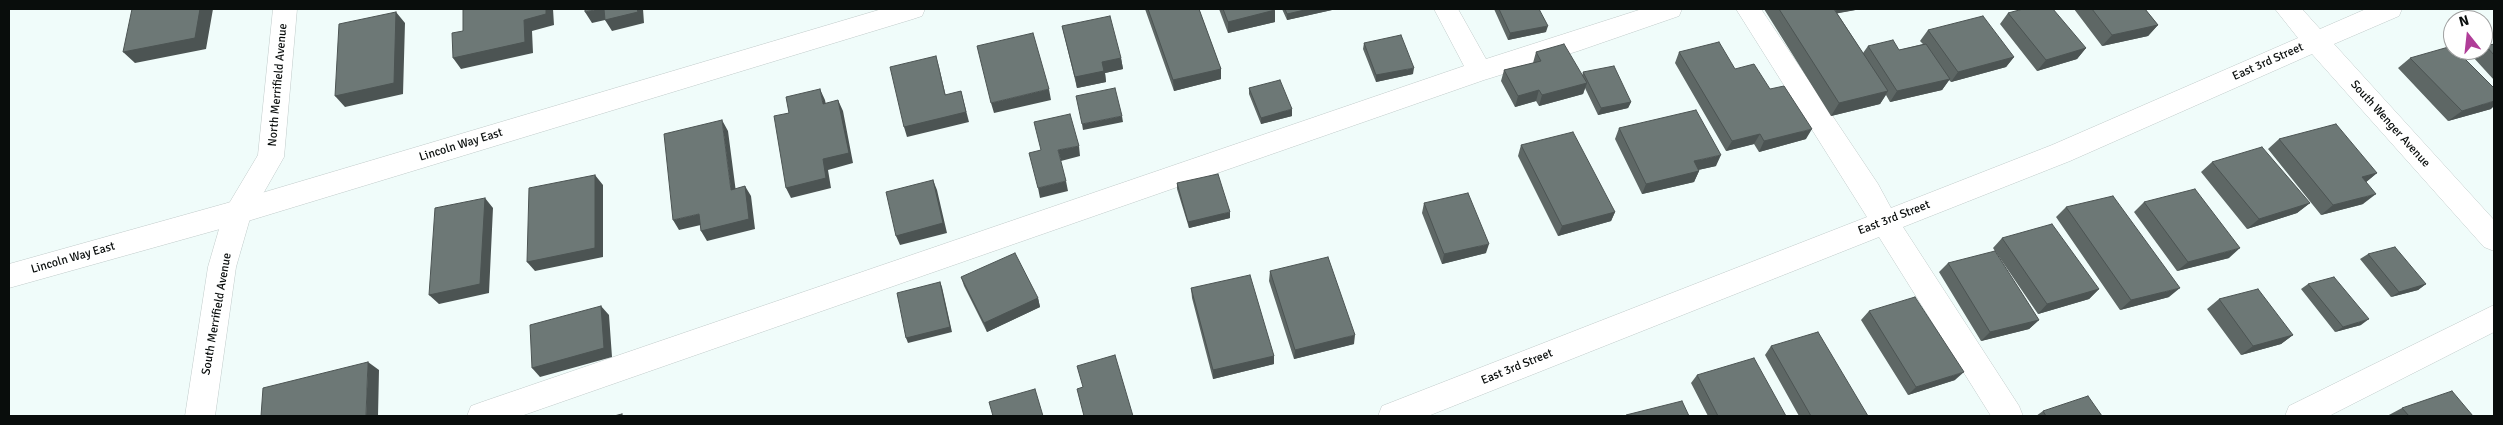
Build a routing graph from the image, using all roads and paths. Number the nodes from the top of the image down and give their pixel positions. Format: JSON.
{"nodes":[{"id":1,"x":285,"y":9,"type":"edge"},
{"id":2,"x":913,"y":9,"type":"edge"},
{"id":3,"x":1446,"y":9,"type":"edge"},
{"id":4,"x":1670,"y":9,"type":"edge"},
{"id":5,"x":1748,"y":9,"type":"edge"},
{"id":6,"x":2287,"y":9,"type":"edge"},
{"id":7,"x":2390,"y":9,"type":"edge"},
{"id":8,"x":2316,"y":41,"type":"junction"},
{"id":9,"x":1480,"y":71,"type":"junction"},
{"id":10,"x":238,"y":212,"type":"junction"},
{"id":11,"x":1884,"y":222,"type":"junction"},
{"id":12,"x":2494,"y":239,"type":"edge"},
{"id":13,"x":9,"y":276,"type":"edge"},
{"id":14,"x":2494,"y":318,"type":"edge"},
{"id":15,"x":200,"y":416,"type":"edge"},
{"id":16,"x":482,"y":416,"type":"edge"},
{"id":17,"x":1393,"y":416,"type":"edge"},
{"id":18,"x":2008,"y":416,"type":"edge"},
{"id":19,"x":2300,"y":416,"type":"edge"}],
"edges":[{"from":1,"to":10,"type":"street","name":"North Merrifield Avenue"},
{"from":2,"to":10,"type":"street","name":"Lincoln Way East"},
{"from":3,"to":9,"type":"street"},
{"from":4,"to":9,"type":"street"},
{"from":5,"to":11,"type":"street"},
{"from":6,"to":8,"type":"street","name":"South Wenger Avenue"},
{"from":7,"to":8,"type":"street","name":"East 3rd Street"},
{"from":8,"to":11,"type":"street","name":"East 3rd Street"},
{"from":8,"to":12,"type":"street","name":"South Wenger Avenue"},
{"from":9,"to":16,"type":"street"},
{"from":10,"to":13,"type":"street","name":"Lincoln Way East"},
{"from":10,"to":15,"type":"street","name":"South Merrifield Avenue"},
{"from":11,"to":17,"type":"street","name":"East 3rd Street"},
{"from":11,"to":18,"type":"street"},
{"from":14,"to":19,"type":"street"}]}
